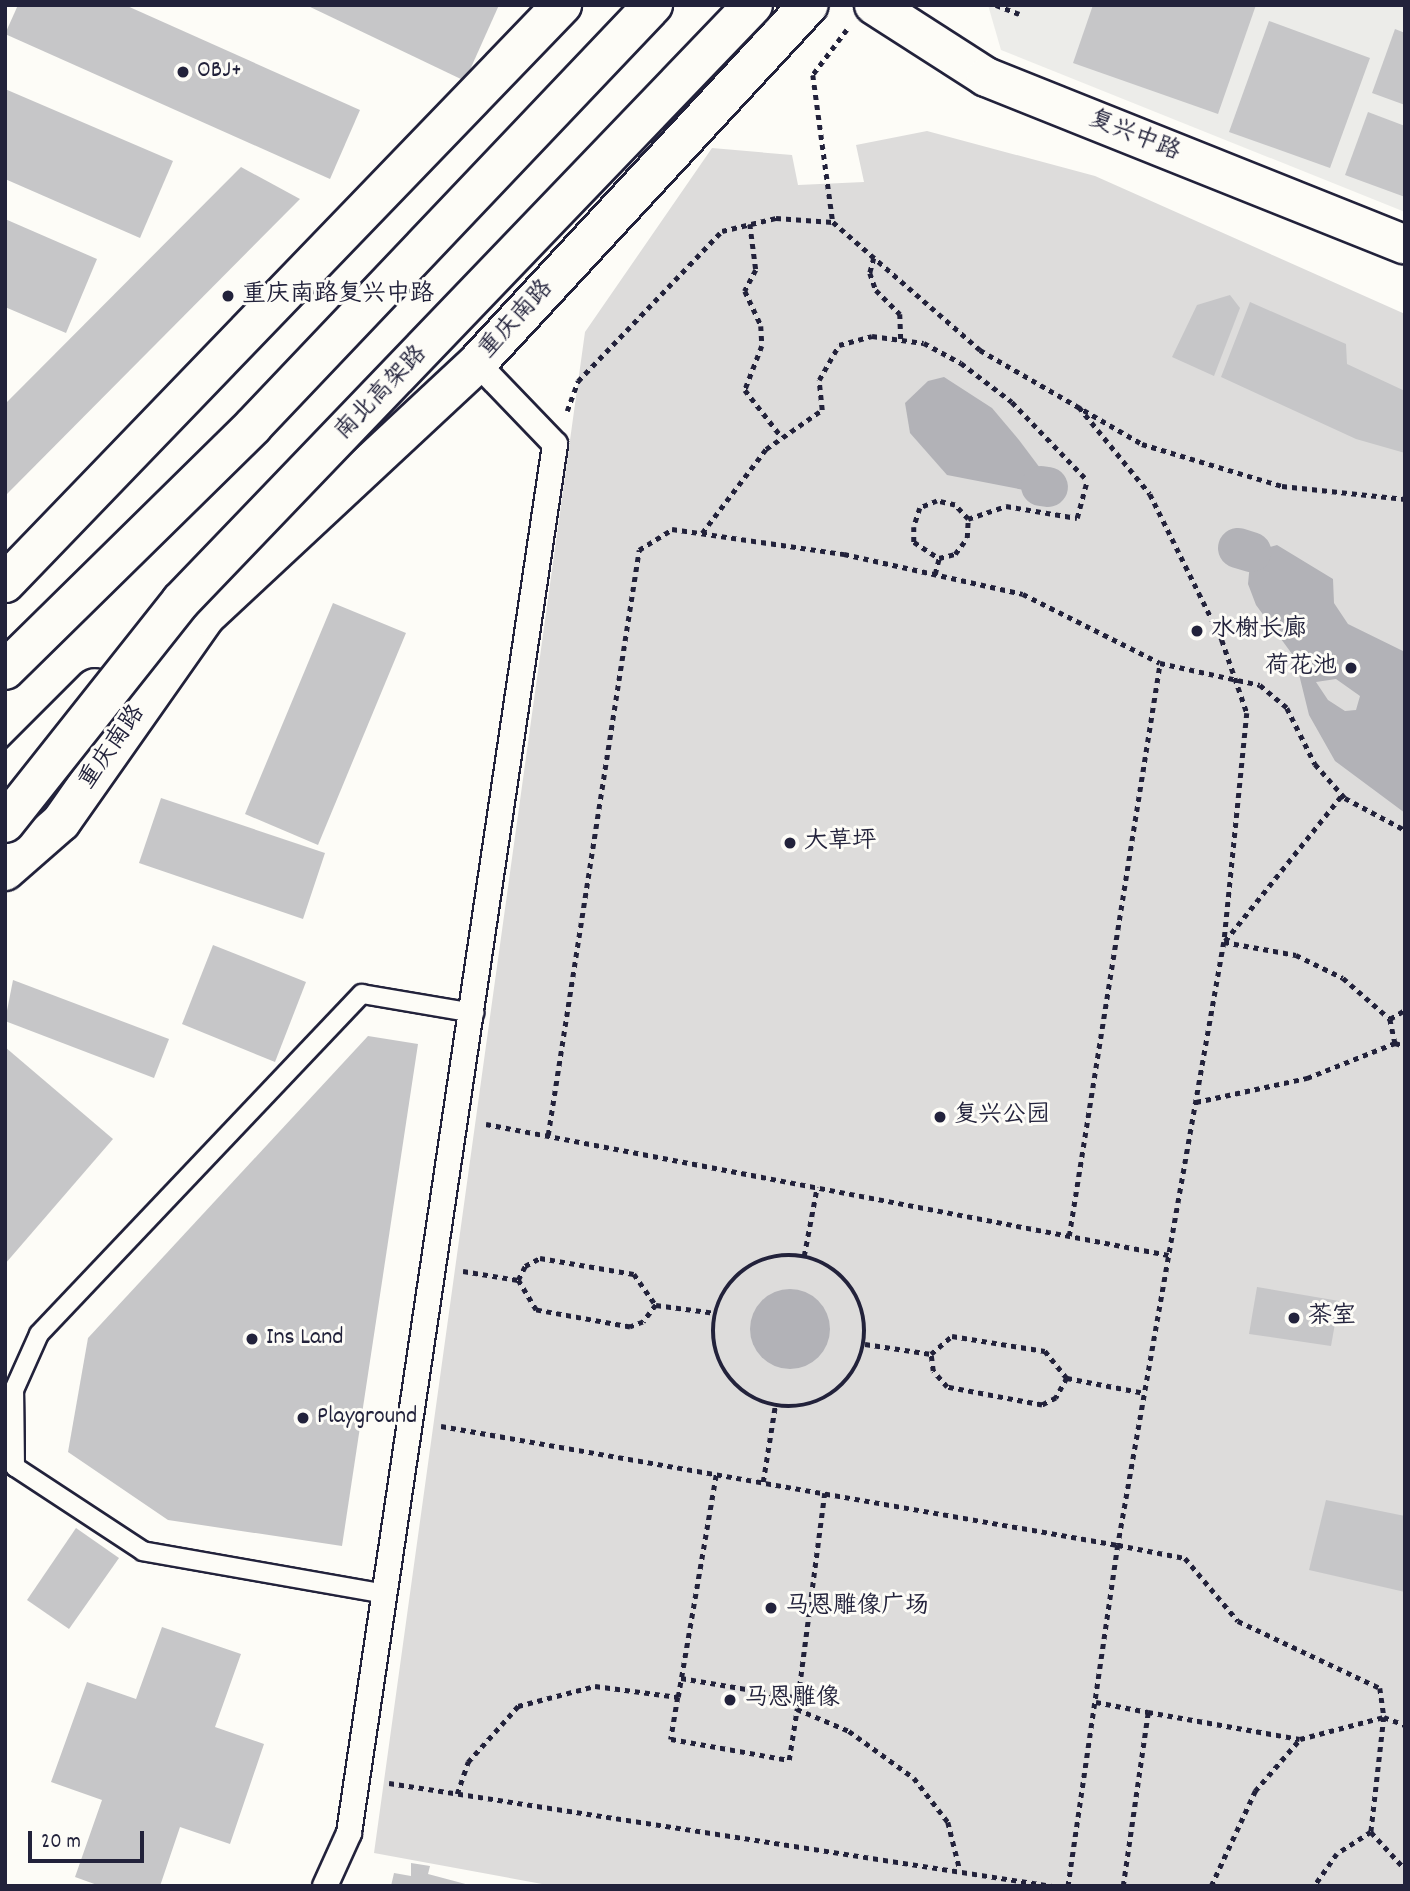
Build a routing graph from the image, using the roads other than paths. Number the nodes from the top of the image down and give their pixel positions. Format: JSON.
{"nodes":[{"id":1,"x":562,"y":5,"type":"edge"},
{"id":2,"x":653,"y":5,"type":"edge"},
{"id":3,"x":753,"y":5,"type":"edge"},
{"id":4,"x":809,"y":5,"type":"edge"},
{"id":5,"x":863,"y":15,"type":"edge"},
{"id":6,"x":1405,"y":245,"type":"edge"},
{"id":7,"x":477,"y":363,"type":"junction"},
{"id":8,"x":5,"y":583,"type":"edge"},
{"id":9,"x":194,"y":609,"type":"junction"},
{"id":10,"x":5,"y":670,"type":"edge"},
{"id":11,"x":5,"y":778,"type":"edge"},
{"id":12,"x":5,"y":806,"type":"edge"},
{"id":13,"x":5,"y":823,"type":"edge"},
{"id":14,"x":6,"y":870,"type":"edge"},
{"id":15,"x":474,"y":1013,"type":"junction"},
{"id":16,"x":386,"y":1594,"type":"junction"},
{"id":17,"x":325,"y":1886,"type":"edge"}],
"edges":[{"from":1,"to":8,"type":"main road"},
{"from":2,"to":10,"type":"main road","bridge":true},
{"from":3,"to":9,"type":"main road","name":"南北高架路","bridge":true},
{"from":4,"to":7,"type":"main road","name":"重庆南路"},
{"from":5,"to":6,"type":"main road","name":"复兴中路"},
{"from":7,"to":9,"type":"main road","name":"重庆南路"},
{"from":7,"to":15,"type":"street"},
{"from":9,"to":11,"type":"main road","name":"南北高架路","bridge":true},
{"from":9,"to":12,"type":"main road","name":"重庆南路"},
{"from":9,"to":13,"type":"main road","bridge":true},
{"from":9,"to":14,"type":"main road","name":"重庆南路"},
{"from":15,"to":16,"type":"street"},
{"from":15,"to":16,"type":"lane"},
{"from":16,"to":17,"type":"street"}]}
